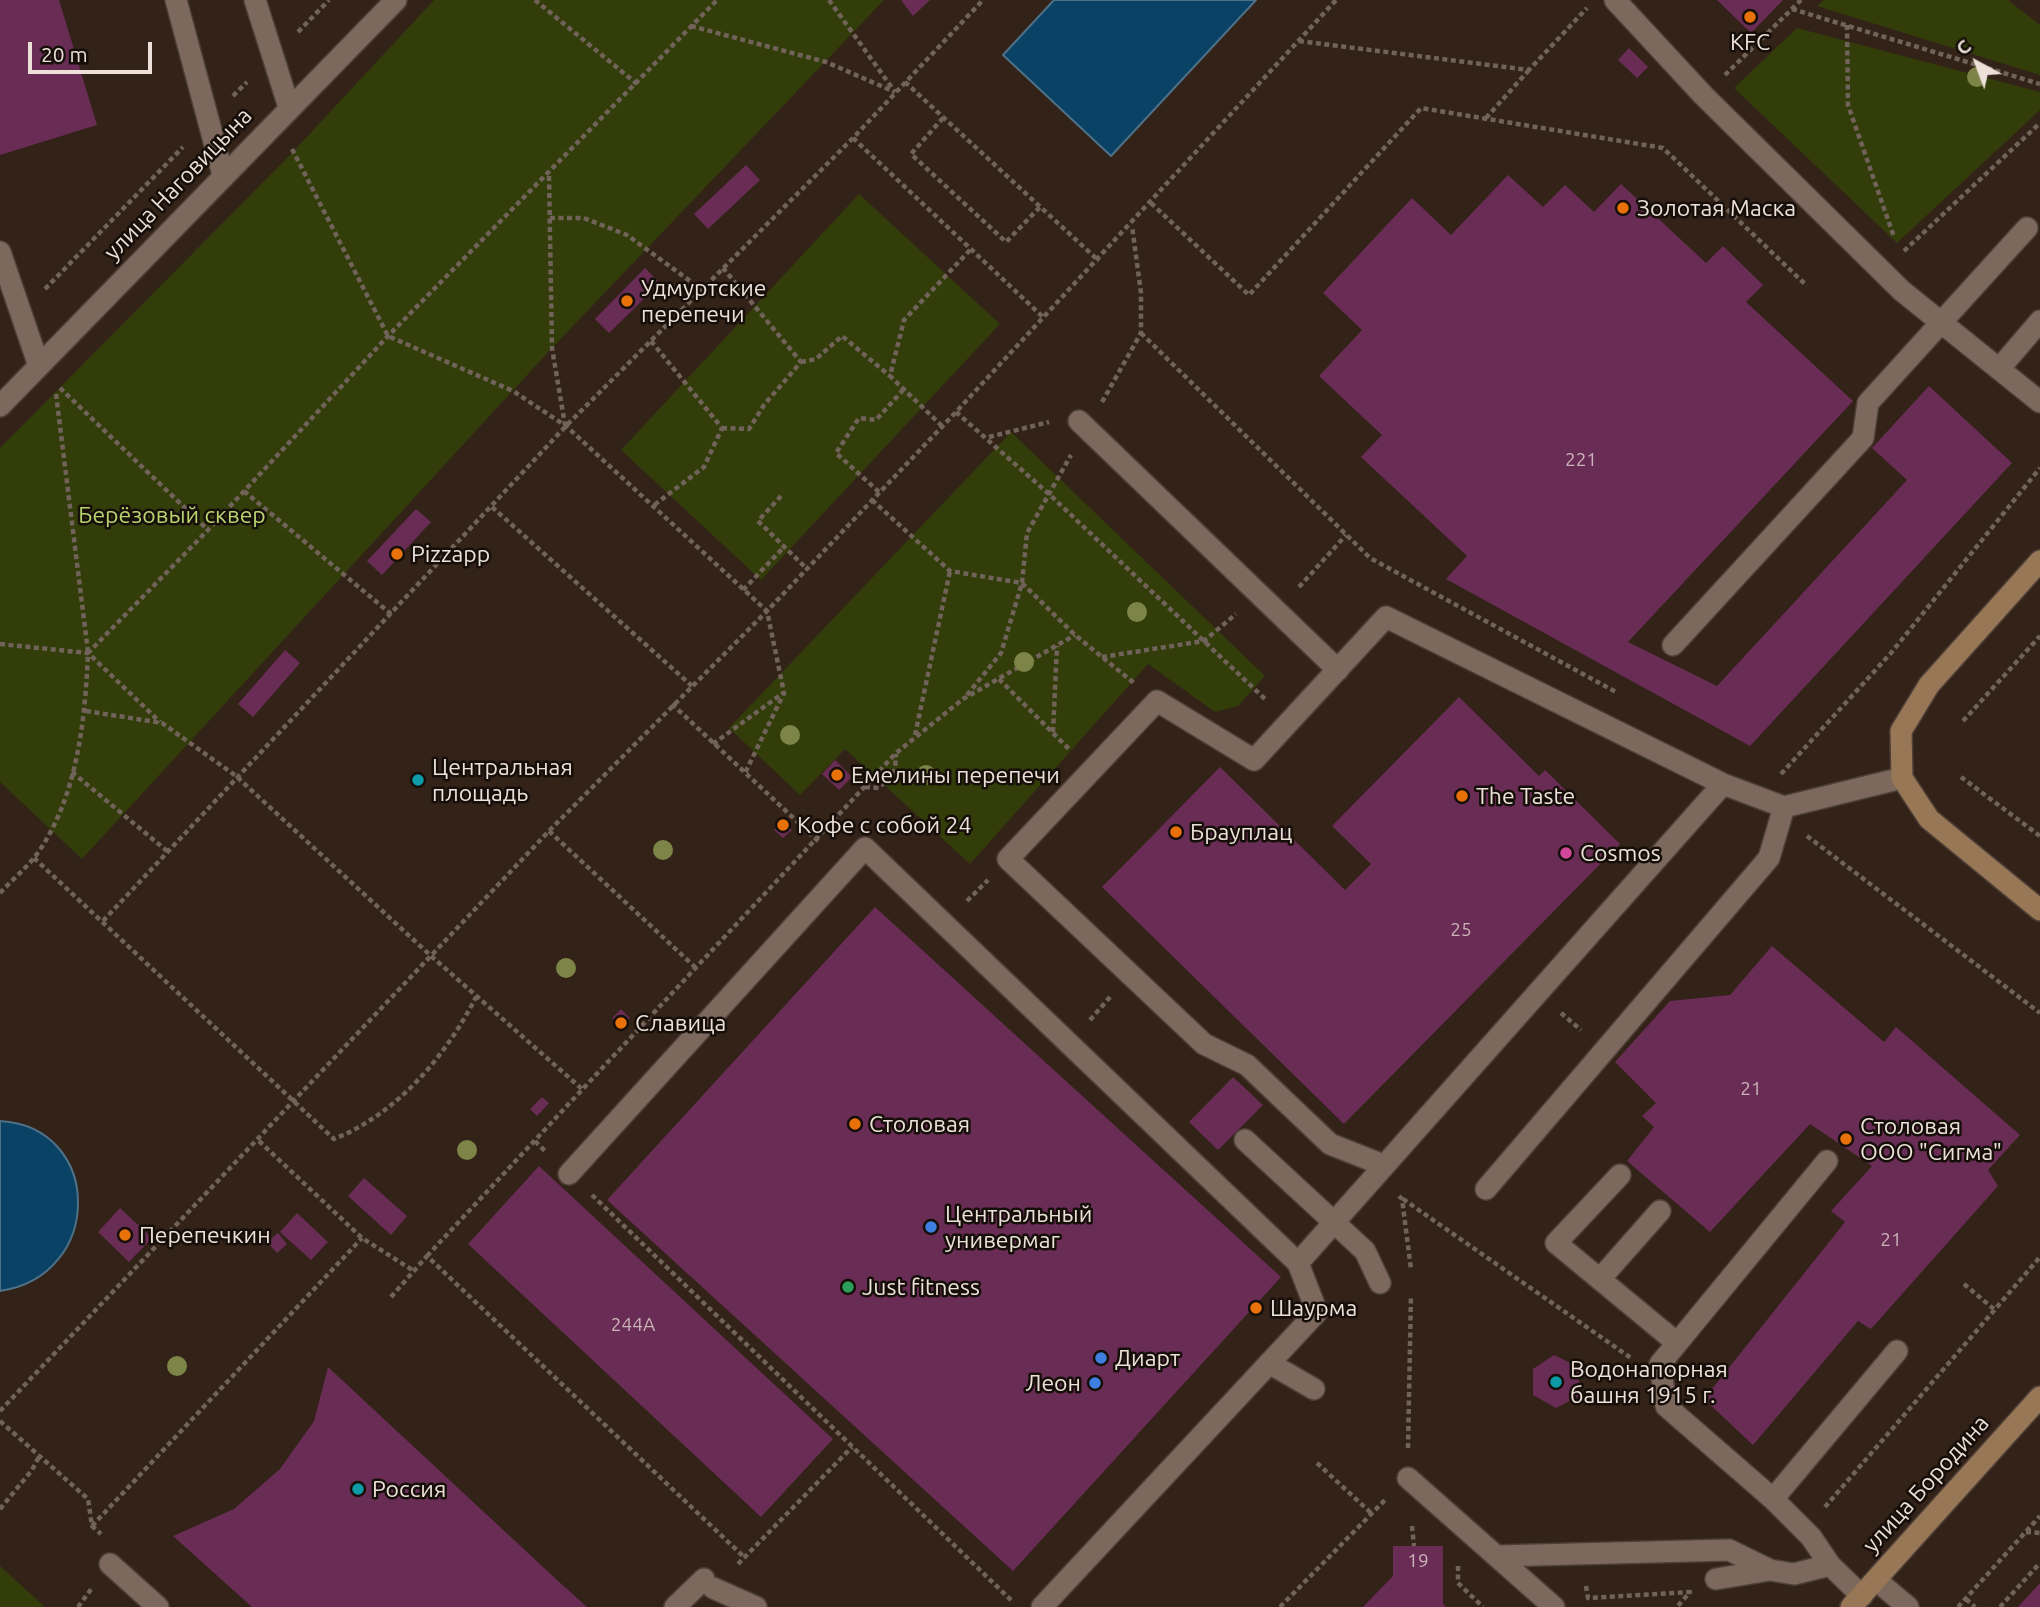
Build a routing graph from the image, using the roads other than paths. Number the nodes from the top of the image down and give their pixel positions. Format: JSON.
{"nodes":[{"id":1,"x":176,"y":0,"type":"edge"},
{"id":2,"x":255,"y":0,"type":"edge"},
{"id":3,"x":396,"y":0,"type":"edge"},
{"id":4,"x":1615,"y":0,"type":"edge"},
{"id":5,"x":289,"y":107,"type":"junction"},
{"id":6,"x":223,"y":175,"type":"junction"},
{"id":7,"x":2027,"y":228,"type":"dead end"},
{"id":8,"x":0,"y":252,"type":"edge"},
{"id":9,"x":2040,"y":321,"type":"edge"},
{"id":10,"x":1941,"y":322,"type":"junction"},
{"id":11,"x":39,"y":366,"type":"junction"},
{"id":12,"x":1999,"y":369,"type":"junction"},
{"id":13,"x":2040,"y":402,"type":"edge"},
{"id":14,"x":0,"y":406,"type":"edge"},
{"id":15,"x":1079,"y":421,"type":"road end"},
{"id":16,"x":2040,"y":561,"type":"edge"},
{"id":17,"x":1673,"y":645,"type":"dead end"},
{"id":18,"x":1338,"y":670,"type":"junction"},
{"id":19,"x":1902,"y":778,"type":"junction"},
{"id":20,"x":1723,"y":783,"type":"junction"},
{"id":21,"x":1784,"y":807,"type":"junction"},
{"id":22,"x":2040,"y":910,"type":"edge"},
{"id":23,"x":1245,"y":1140,"type":"dead end"},
{"id":24,"x":1827,"y":1161,"type":"dead end"},
{"id":25,"x":1380,"y":1171,"type":"junction"},
{"id":26,"x":569,"y":1174,"type":"road end"},
{"id":27,"x":1620,"y":1175,"type":"dead end"},
{"id":28,"x":1486,"y":1189,"type":"dead end"},
{"id":29,"x":1660,"y":1211,"type":"dead end"},
{"id":30,"x":1336,"y":1222,"type":"junction"},
{"id":31,"x":1298,"y":1263,"type":"junction"},
{"id":32,"x":1600,"y":1279,"type":"junction"},
{"id":33,"x":1380,"y":1283,"type":"dead end"},
{"id":34,"x":1677,"y":1343,"type":"junction"},
{"id":35,"x":1897,"y":1351,"type":"dead end"},
{"id":36,"x":1269,"y":1363,"type":"junction"},
{"id":37,"x":1314,"y":1388,"type":"dead end"},
{"id":38,"x":2040,"y":1397,"type":"edge"},
{"id":39,"x":1408,"y":1478,"type":"road end"},
{"id":40,"x":1773,"y":1499,"type":"junction"},
{"id":41,"x":111,"y":1553,"type":"road end"},
{"id":42,"x":1497,"y":1556,"type":"junction"},
{"id":43,"x":1830,"y":1565,"type":"junction"},
{"id":44,"x":1770,"y":1570,"type":"junction"},
{"id":45,"x":1716,"y":1578,"type":"dead end"},
{"id":46,"x":1863,"y":1594,"type":"edge"},
{"id":47,"x":158,"y":1607,"type":"edge"},
{"id":48,"x":675,"y":1607,"type":"edge"},
{"id":49,"x":756,"y":1607,"type":"edge"},
{"id":50,"x":1042,"y":1607,"type":"edge"},
{"id":51,"x":1554,"y":1607,"type":"edge"},
{"id":52,"x":1908,"y":1607,"type":"edge"}],
"edges":[{"from":1,"to":6,"type":"street"},
{"from":2,"to":5,"type":"street"},
{"from":3,"to":5,"type":"street","name":"улица Наговицына"},
{"from":4,"to":10,"type":"street"},
{"from":5,"to":6,"type":"street","name":"улица Наговицына"},
{"from":6,"to":11,"type":"street","name":"улица Наговицына"},
{"from":7,"to":10,"type":"street"},
{"from":8,"to":11,"type":"street"},
{"from":9,"to":12,"type":"street"},
{"from":10,"to":12,"type":"street"},
{"from":10,"to":17,"type":"street"},
{"from":11,"to":14,"type":"street","name":"улица Наговицына"},
{"from":12,"to":13,"type":"street"},
{"from":15,"to":18,"type":"street"},
{"from":16,"to":19,"type":"street"},
{"from":18,"to":20,"type":"street"},
{"from":18,"to":25,"type":"street"},
{"from":19,"to":21,"type":"street"},
{"from":19,"to":22,"type":"street"},
{"from":20,"to":21,"type":"street"},
{"from":20,"to":25,"type":"street"},
{"from":21,"to":28,"type":"street"},
{"from":23,"to":30,"type":"street"},
{"from":24,"to":34,"type":"street"},
{"from":25,"to":30,"type":"street"},
{"from":26,"to":31,"type":"street"},
{"from":27,"to":32,"type":"street"},
{"from":29,"to":32,"type":"street"},
{"from":30,"to":31,"type":"street"},
{"from":30,"to":33,"type":"street"},
{"from":31,"to":36,"type":"street"},
{"from":32,"to":34,"type":"street"},
{"from":34,"to":40,"type":"street"},
{"from":35,"to":40,"type":"street"},
{"from":36,"to":37,"type":"street"},
{"from":36,"to":50,"type":"street"},
{"from":38,"to":46,"type":"street","name":"улица Бородина"},
{"from":39,"to":42,"type":"street"},
{"from":40,"to":43,"type":"street"},
{"from":41,"to":47,"type":"street"},
{"from":42,"to":44,"type":"street"},
{"from":42,"to":51,"type":"street"},
{"from":43,"to":44,"type":"street"},
{"from":43,"to":46,"type":"street"},
{"from":44,"to":45,"type":"street"},
{"from":46,"to":52,"type":"street"},
{"from":48,"to":49,"type":"street"}]}
